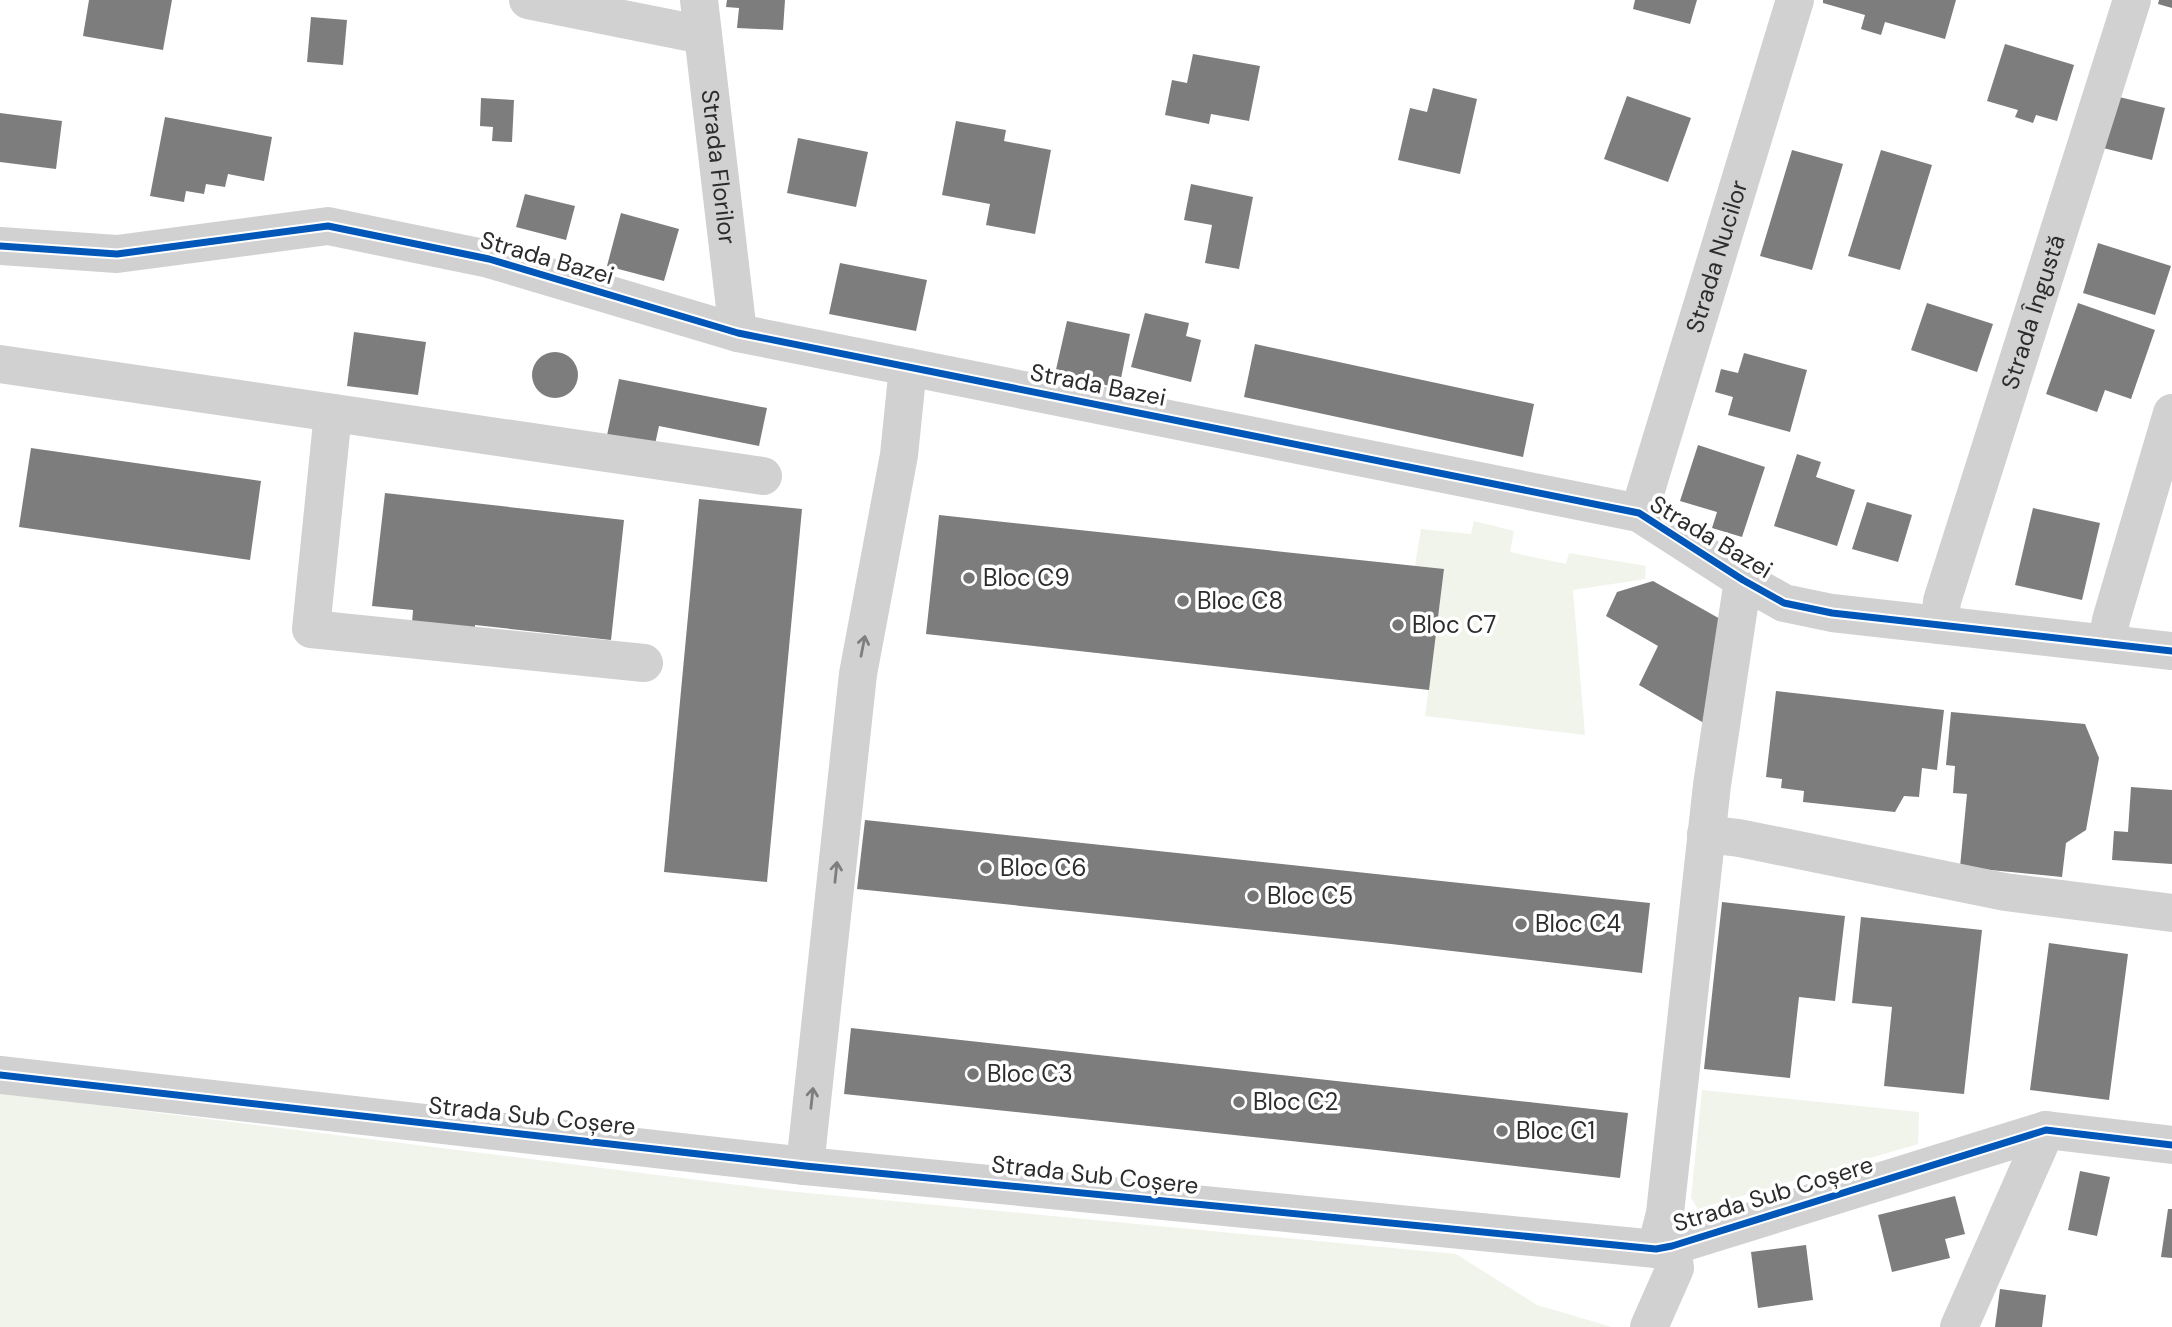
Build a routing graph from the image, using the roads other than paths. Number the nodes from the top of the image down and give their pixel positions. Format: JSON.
{"nodes":[{"id":1,"x":528,"y":0,"type":"edge"},
{"id":2,"x":1795,"y":0,"type":"edge"},
{"id":3,"x":2132,"y":0,"type":"edge"},
{"id":4,"x":701,"y":17,"type":"edge"},
{"id":5,"x":0,"y":246,"type":"edge"},
{"id":6,"x":738,"y":333,"type":"junction"},
{"id":7,"x":0,"y":364,"type":"edge"},
{"id":8,"x":908,"y":367,"type":"junction"},
{"id":9,"x":334,"y":413,"type":"junction"},
{"id":10,"x":2172,"y":413,"type":"edge"},
{"id":11,"x":763,"y":476,"type":"dead end"},
{"id":12,"x":1639,"y":513,"type":"junction"},
{"id":13,"x":1742,"y":580,"type":"junction"},
{"id":14,"x":1940,"y":625,"type":"junction"},
{"id":15,"x":2107,"y":643,"type":"junction"},
{"id":16,"x":2172,"y":651,"type":"edge"},
{"id":17,"x":644,"y":663,"type":"dead end"},
{"id":18,"x":1706,"y":834,"type":"junction"},
{"id":19,"x":2172,"y":914,"type":"edge"},
{"id":20,"x":0,"y":1075,"type":"edge"},
{"id":21,"x":2046,"y":1130,"type":"junction"},
{"id":22,"x":2172,"y":1145,"type":"edge"},
{"id":23,"x":805,"y":1166,"type":"junction"},
{"id":24,"x":1664,"y":1247,"type":"junction"},
{"id":25,"x":1649,"y":1327,"type":"edge"},
{"id":26,"x":1959,"y":1327,"type":"edge"}],
"edges":[{"from":1,"to":4,"type":"street"},
{"from":2,"to":12,"type":"street","name":"Strada Nucilor"},
{"from":3,"to":14,"type":"street","name":"Strada Îngustă"},
{"from":4,"to":6,"type":"street","name":"Strada Florilor"},
{"from":5,"to":6,"type":"street","name":"Strada Bazei"},
{"from":6,"to":8,"type":"street","name":"Strada Bazei"},
{"from":7,"to":9,"type":"street"},
{"from":8,"to":12,"type":"street","name":"Strada Bazei"},
{"from":23,"to":8,"type":"street","one_way":true},
{"from":9,"to":11,"type":"street"},
{"from":9,"to":17,"type":"street"},
{"from":10,"to":15,"type":"street"},
{"from":12,"to":13,"type":"street","name":"Strada Bazei"},
{"from":13,"to":14,"type":"street","name":"Strada Bazei"},
{"from":13,"to":18,"type":"street"},
{"from":14,"to":15,"type":"street","name":"Strada Bazei"},
{"from":15,"to":16,"type":"street","name":"Strada Bazei"},
{"from":18,"to":19,"type":"street"},
{"from":18,"to":24,"type":"street"},
{"from":20,"to":23,"type":"street","name":"Strada Sub Coșere"},
{"from":21,"to":22,"type":"street","name":"Strada Sub Coșere"},
{"from":21,"to":24,"type":"street","name":"Strada Sub Coșere"},
{"from":21,"to":26,"type":"street"},
{"from":23,"to":24,"type":"street","name":"Strada Sub Coșere"},
{"from":24,"to":25,"type":"street"}]}
